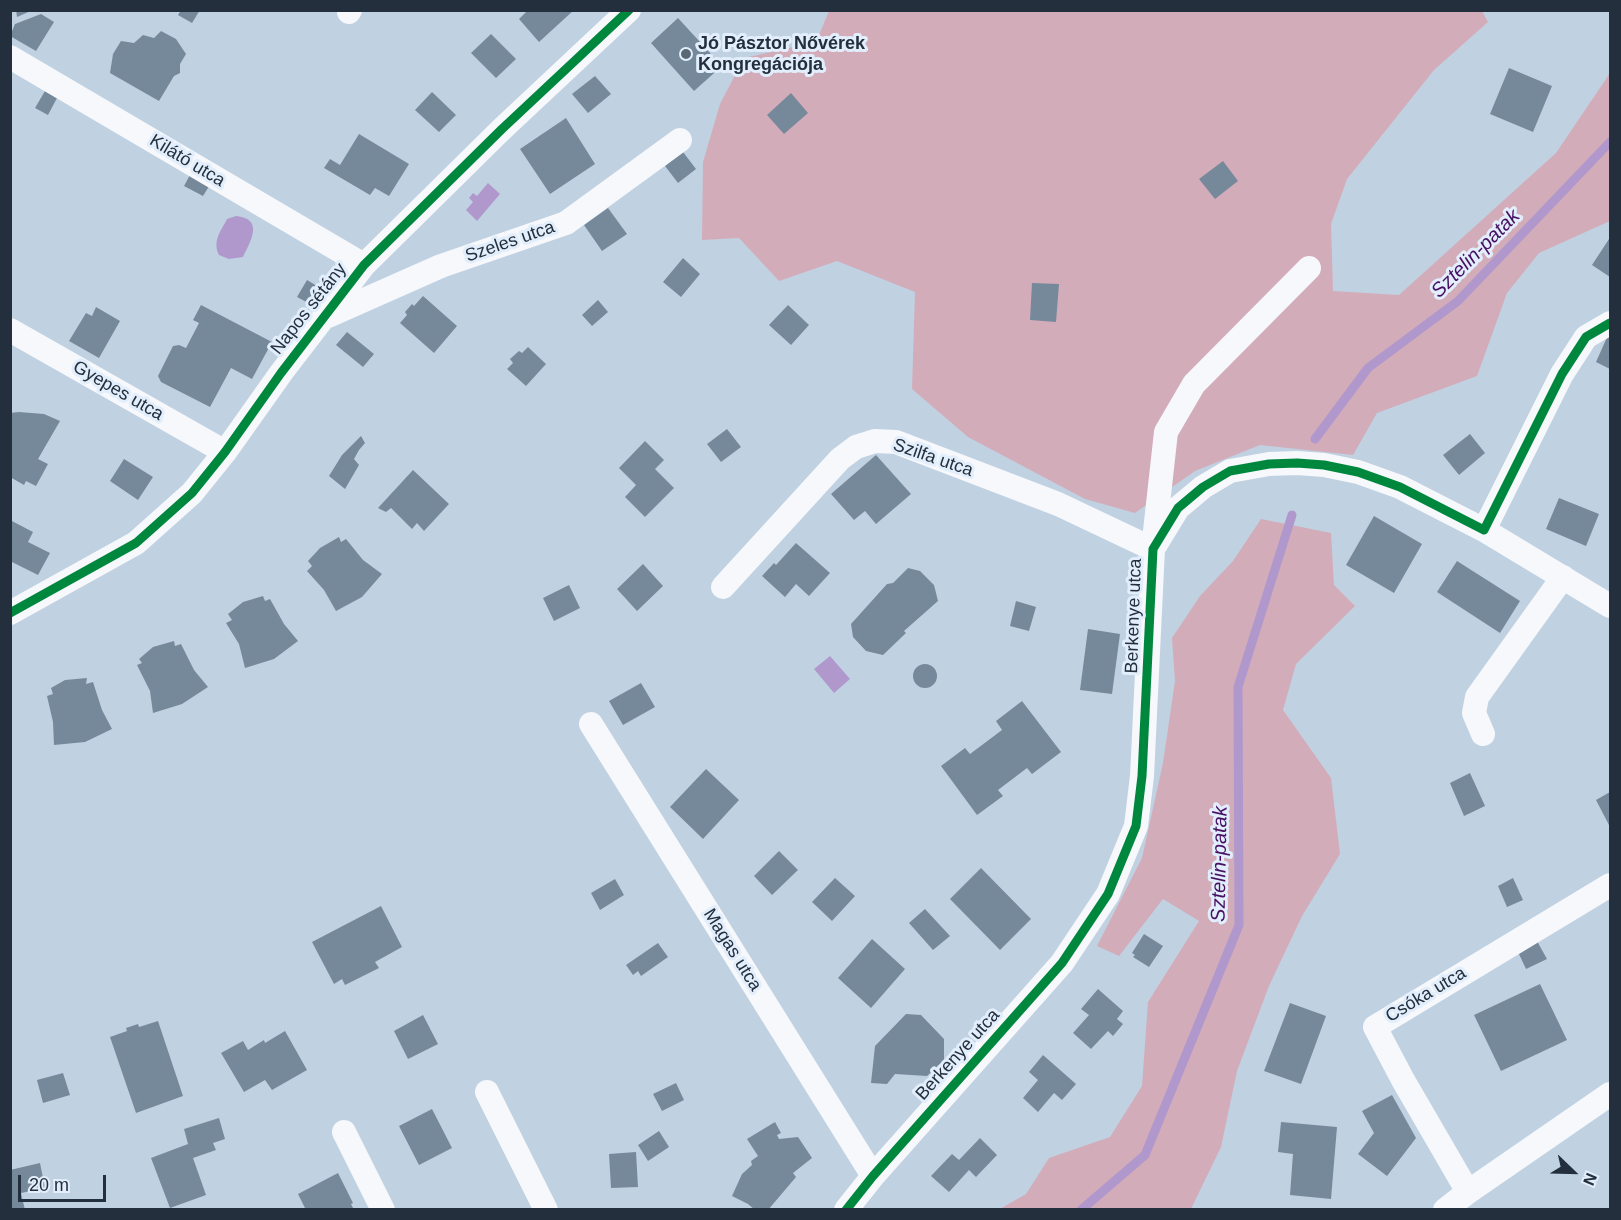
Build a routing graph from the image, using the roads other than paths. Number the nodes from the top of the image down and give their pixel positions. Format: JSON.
{"nodes":[{"id":1,"x":629,"y":10,"type":"edge"},
{"id":2,"x":10,"y":57,"type":"edge"},
{"id":3,"x":680,"y":140,"type":"dead end"},
{"id":4,"x":364,"y":266,"type":"junction"},
{"id":5,"x":1309,"y":268,"type":"dead end"},
{"id":6,"x":325,"y":318,"type":"junction"},
{"id":7,"x":1611,"y":324,"type":"edge"},
{"id":8,"x":10,"y":330,"type":"edge"},
{"id":9,"x":225,"y":452,"type":"junction"},
{"id":10,"x":1484,"y":530,"type":"junction"},
{"id":11,"x":1153,"y":549,"type":"junction"},
{"id":12,"x":1563,"y":578,"type":"junction"},
{"id":13,"x":723,"y":587,"type":"dead end"},
{"id":14,"x":1611,"y":606,"type":"edge"},
{"id":15,"x":10,"y":613,"type":"edge"},
{"id":16,"x":591,"y":724,"type":"dead end"},
{"id":17,"x":1483,"y":735,"type":"dead end"},
{"id":18,"x":1611,"y":885,"type":"edge"},
{"id":19,"x":487,"y":1092,"type":"dead end"},
{"id":20,"x":1611,"y":1094,"type":"edge"},
{"id":21,"x":344,"y":1132,"type":"dead end"},
{"id":22,"x":873,"y":1176,"type":"junction"},
{"id":23,"x":1468,"y":1192,"type":"junction"},
{"id":24,"x":382,"y":1209,"type":"edge"},
{"id":25,"x":546,"y":1209,"type":"edge"},
{"id":26,"x":846,"y":1209,"type":"edge"},
{"id":27,"x":1445,"y":1209,"type":"edge"}],
"edges":[{"from":1,"to":4,"type":"street","name":"Napos sétány"},
{"from":2,"to":4,"type":"street","name":"Kilátó utca"},
{"from":3,"to":6,"type":"street","name":"Szeles utca"},
{"from":4,"to":6,"type":"street","name":"Napos sétány"},
{"from":5,"to":11,"type":"street","name":"Berkenye utca"},
{"from":6,"to":9,"type":"street","name":"Napos sétány"},
{"from":7,"to":10,"type":"street"},
{"from":8,"to":9,"type":"street","name":"Gyepes utca"},
{"from":9,"to":15,"type":"street","name":"Napos sétány"},
{"from":10,"to":11,"type":"street","name":"Berkenye utca"},
{"from":10,"to":12,"type":"street","name":"Berkenye utca"},
{"from":11,"to":13,"type":"street","name":"Szilfa utca"},
{"from":11,"to":22,"type":"street","name":"Berkenye utca"},
{"from":12,"to":14,"type":"street","name":"Berkenye utca"},
{"from":12,"to":17,"type":"street"},
{"from":16,"to":22,"type":"street","name":"Magas utca"},
{"from":18,"to":23,"type":"street","name":"Csóka utca"},
{"from":19,"to":25,"type":"street"},
{"from":20,"to":23,"type":"street"},
{"from":21,"to":24,"type":"street"},
{"from":22,"to":26,"type":"street","name":"Berkenye utca"},
{"from":23,"to":27,"type":"street"}]}
